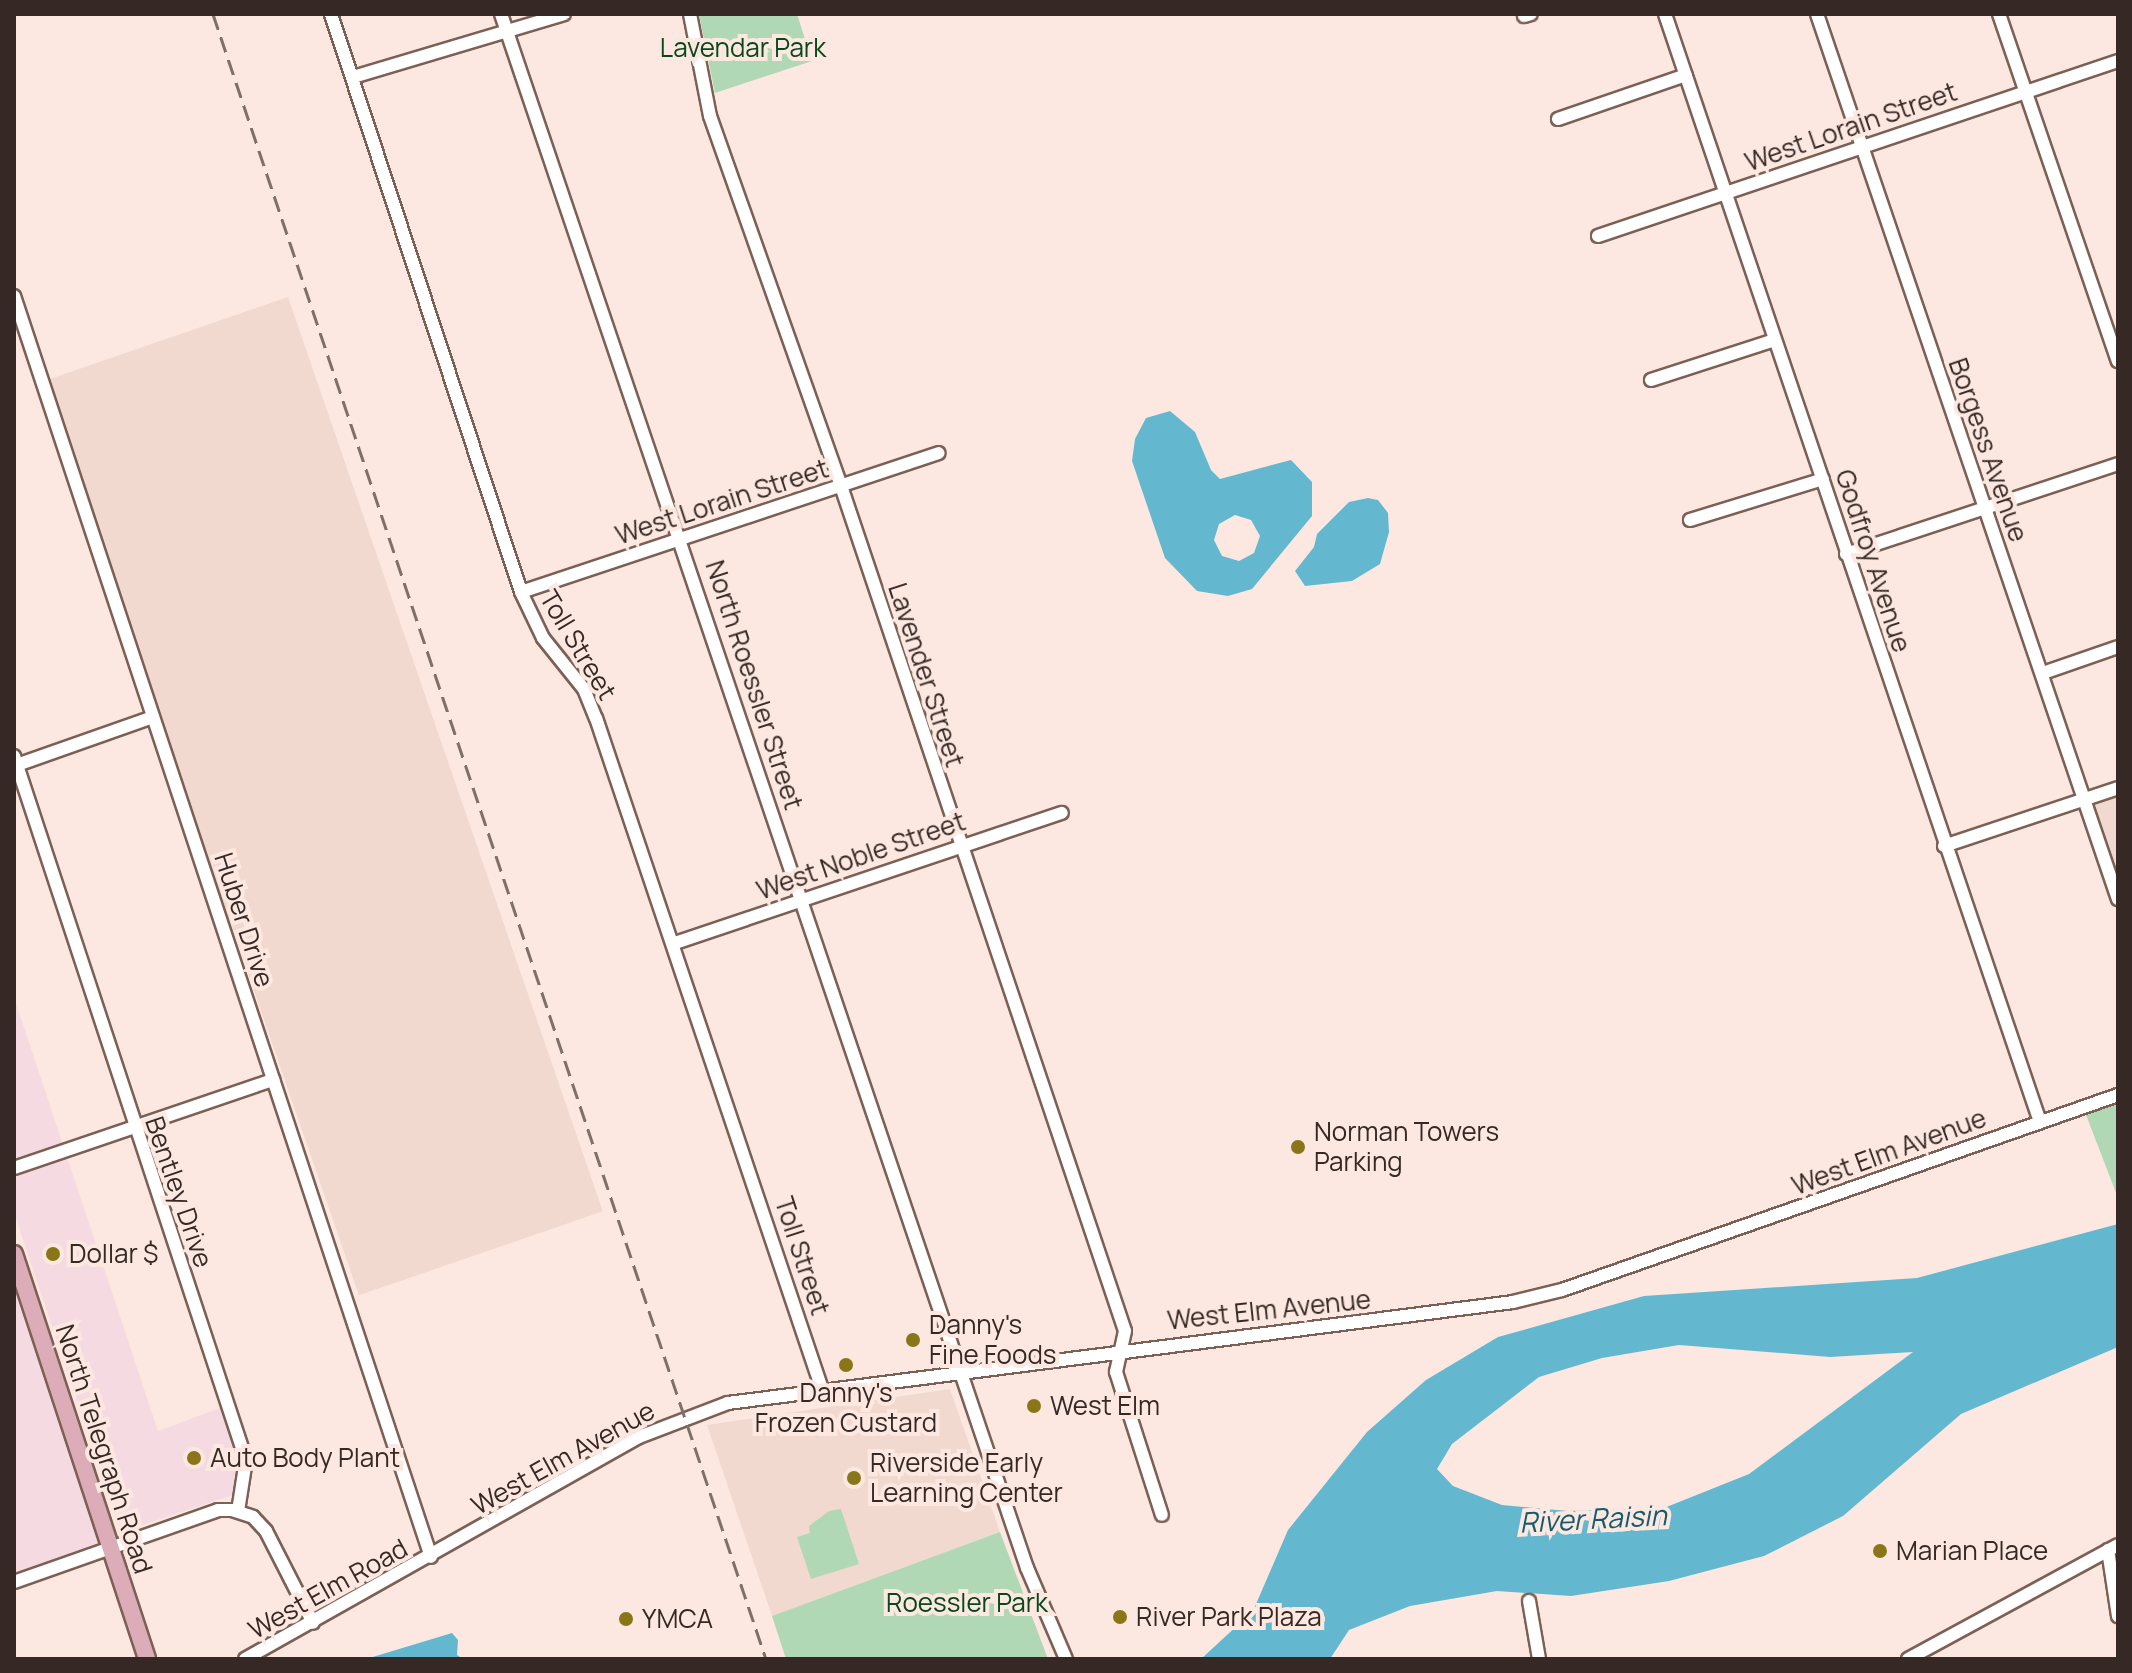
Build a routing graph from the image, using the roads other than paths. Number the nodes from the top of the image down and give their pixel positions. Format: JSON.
{"nodes":[{"id":1,"x":331,"y":14,"type":"edge"},
{"id":2,"x":501,"y":14,"type":"edge"},
{"id":3,"x":564,"y":14,"type":"edge"},
{"id":4,"x":690,"y":14,"type":"edge"},
{"id":5,"x":1665,"y":14,"type":"edge"},
{"id":6,"x":1817,"y":14,"type":"edge"},
{"id":7,"x":1999,"y":14,"type":"edge"},
{"id":8,"x":508,"y":34,"type":"junction"},
{"id":9,"x":2118,"y":61,"type":"edge"},
{"id":10,"x":1686,"y":75,"type":"junction"},
{"id":11,"x":353,"y":77,"type":"junction"},
{"id":12,"x":2025,"y":92,"type":"junction"},
{"id":13,"x":1558,"y":119,"type":"dead end"},
{"id":14,"x":1861,"y":147,"type":"junction"},
{"id":15,"x":1725,"y":193,"type":"junction"},
{"id":16,"x":1598,"y":236,"type":"dead end"},
{"id":17,"x":14,"y":296,"type":"edge"},
{"id":18,"x":1775,"y":340,"type":"junction"},
{"id":19,"x":2118,"y":361,"type":"edge"},
{"id":20,"x":1651,"y":380,"type":"dead end"},
{"id":21,"x":938,"y":453,"type":"dead end"},
{"id":22,"x":2118,"y":464,"type":"edge"},
{"id":23,"x":1823,"y":479,"type":"junction"},
{"id":24,"x":841,"y":486,"type":"junction"},
{"id":25,"x":1983,"y":506,"type":"junction"},
{"id":26,"x":1690,"y":520,"type":"dead end"},
{"id":27,"x":682,"y":537,"type":"junction"},
{"id":28,"x":1846,"y":554,"type":"junction"},
{"id":29,"x":521,"y":592,"type":"junction"},
{"id":30,"x":2118,"y":647,"type":"edge"},
{"id":31,"x":2043,"y":673,"type":"junction"},
{"id":32,"x":153,"y":717,"type":"junction"},
{"id":33,"x":15,"y":762,"type":"edge"},
{"id":34,"x":2118,"y":788,"type":"edge"},
{"id":35,"x":2084,"y":800,"type":"junction"},
{"id":36,"x":1062,"y":813,"type":"dead end"},
{"id":37,"x":959,"y":846,"type":"junction"},
{"id":38,"x":1944,"y":846,"type":"junction"},
{"id":39,"x":800,"y":898,"type":"junction"},
{"id":40,"x":2118,"y":899,"type":"edge"},
{"id":41,"x":675,"y":943,"type":"junction"},
{"id":42,"x":273,"y":1080,"type":"junction"},
{"id":43,"x":2118,"y":1095,"type":"edge"},
{"id":44,"x":2040,"y":1122,"type":"junction"},
{"id":45,"x":134,"y":1127,"type":"junction"},
{"id":46,"x":14,"y":1168,"type":"edge"},
{"id":47,"x":14,"y":1254,"type":"edge"},
{"id":48,"x":1124,"y":1348,"type":"junction"},
{"id":49,"x":961,"y":1372,"type":"junction"},
{"id":50,"x":822,"y":1389,"type":"junction"},
{"id":51,"x":238,"y":1511,"type":"junction"},
{"id":52,"x":1162,"y":1515,"type":"dead end"},
{"id":53,"x":110,"y":1547,"type":"junction"},
{"id":54,"x":2113,"y":1548,"type":"edge"},
{"id":55,"x":431,"y":1557,"type":"junction"},
{"id":56,"x":14,"y":1582,"type":"edge"},
{"id":57,"x":1529,"y":1601,"type":"dead end"},
{"id":58,"x":2118,"y":1616,"type":"edge"},
{"id":59,"x":313,"y":1623,"type":"junction"},
{"id":60,"x":147,"y":1659,"type":"edge"},
{"id":61,"x":245,"y":1659,"type":"edge"},
{"id":62,"x":1066,"y":1659,"type":"edge"},
{"id":63,"x":1539,"y":1659,"type":"edge"},
{"id":64,"x":1908,"y":1659,"type":"edge"}],
"edges":[{"from":1,"to":11,"type":"street","name":"Toll Street"},
{"from":2,"to":8,"type":"street","name":"North Roessler Street"},
{"from":3,"to":8,"type":"street"},
{"from":4,"to":24,"type":"street","name":"Lavender Street"},
{"from":5,"to":10,"type":"street","name":"Godfroy Avenue"},
{"from":6,"to":14,"type":"street","name":"Borgess Avenue"},
{"from":7,"to":12,"type":"street"},
{"from":8,"to":11,"type":"street"},
{"from":8,"to":27,"type":"street","name":"North Roessler Street"},
{"from":9,"to":12,"type":"street","name":"West Lorain Street"},
{"from":10,"to":13,"type":"street"},
{"from":10,"to":15,"type":"street","name":"Godfroy Avenue"},
{"from":11,"to":29,"type":"street","name":"Toll Street"},
{"from":12,"to":14,"type":"street","name":"West Lorain Street"},
{"from":12,"to":19,"type":"street"},
{"from":14,"to":15,"type":"street","name":"West Lorain Street"},
{"from":14,"to":25,"type":"street","name":"Borgess Avenue"},
{"from":15,"to":16,"type":"street","name":"West Lorain Street"},
{"from":15,"to":18,"type":"street","name":"Godfroy Avenue"},
{"from":17,"to":32,"type":"street","name":"Huber Drive"},
{"from":18,"to":20,"type":"street"},
{"from":18,"to":23,"type":"street","name":"Godfroy Avenue"},
{"from":21,"to":24,"type":"street","name":"West Lorain Street"},
{"from":22,"to":25,"type":"street"},
{"from":23,"to":26,"type":"street"},
{"from":23,"to":28,"type":"street","name":"Godfroy Avenue"},
{"from":24,"to":27,"type":"street","name":"West Lorain Street"},
{"from":24,"to":37,"type":"street","name":"Lavender Street"},
{"from":25,"to":28,"type":"street"},
{"from":25,"to":31,"type":"street","name":"Borgess Avenue"},
{"from":27,"to":29,"type":"street","name":"West Lorain Street"},
{"from":27,"to":39,"type":"street","name":"North Roessler Street"},
{"from":28,"to":38,"type":"street","name":"Godfroy Avenue"},
{"from":29,"to":41,"type":"street","name":"Toll Street"},
{"from":30,"to":31,"type":"street"},
{"from":31,"to":35,"type":"street","name":"Borgess Avenue"},
{"from":32,"to":33,"type":"street"},
{"from":32,"to":42,"type":"street","name":"Huber Drive"},
{"from":33,"to":45,"type":"street","name":"Bentley Drive"},
{"from":34,"to":35,"type":"street"},
{"from":35,"to":38,"type":"street"},
{"from":35,"to":40,"type":"street","name":"Borgess Avenue"},
{"from":36,"to":37,"type":"street","name":"West Noble Street"},
{"from":37,"to":39,"type":"street","name":"West Noble Street"},
{"from":37,"to":48,"type":"street","name":"Lavender Street"},
{"from":38,"to":44,"type":"street","name":"Godfroy Avenue"},
{"from":39,"to":41,"type":"street","name":"West Noble Street"},
{"from":39,"to":49,"type":"street","name":"North Roessler Street"},
{"from":41,"to":50,"type":"street","name":"Toll Street"},
{"from":42,"to":45,"type":"street"},
{"from":42,"to":55,"type":"street","name":"Huber Drive"},
{"from":43,"to":44,"type":"street","name":"West Elm Avenue"},
{"from":44,"to":48,"type":"street","name":"West Elm Avenue"},
{"from":45,"to":46,"type":"street"},
{"from":45,"to":51,"type":"street","name":"Bentley Drive"},
{"from":47,"to":53,"type":"main road","name":"North Telegraph Road"},
{"from":48,"to":49,"type":"street","name":"West Elm Avenue"},
{"from":48,"to":52,"type":"street","name":"Lavender Street"},
{"from":49,"to":50,"type":"street","name":"West Elm Avenue"},
{"from":49,"to":62,"type":"street","name":"North Roessler Street"},
{"from":50,"to":55,"type":"street","name":"West Elm Avenue"},
{"from":51,"to":53,"type":"street"},
{"from":51,"to":59,"type":"street"},
{"from":53,"to":56,"type":"street"},
{"from":53,"to":60,"type":"main road","name":"North Telegraph Road"},
{"from":54,"to":58,"type":"street"},
{"from":54,"to":64,"type":"street"},
{"from":55,"to":59,"type":"street","name":"West Elm Road"},
{"from":57,"to":63,"type":"street"},
{"from":59,"to":61,"type":"street","name":"West Elm Road"}]}
